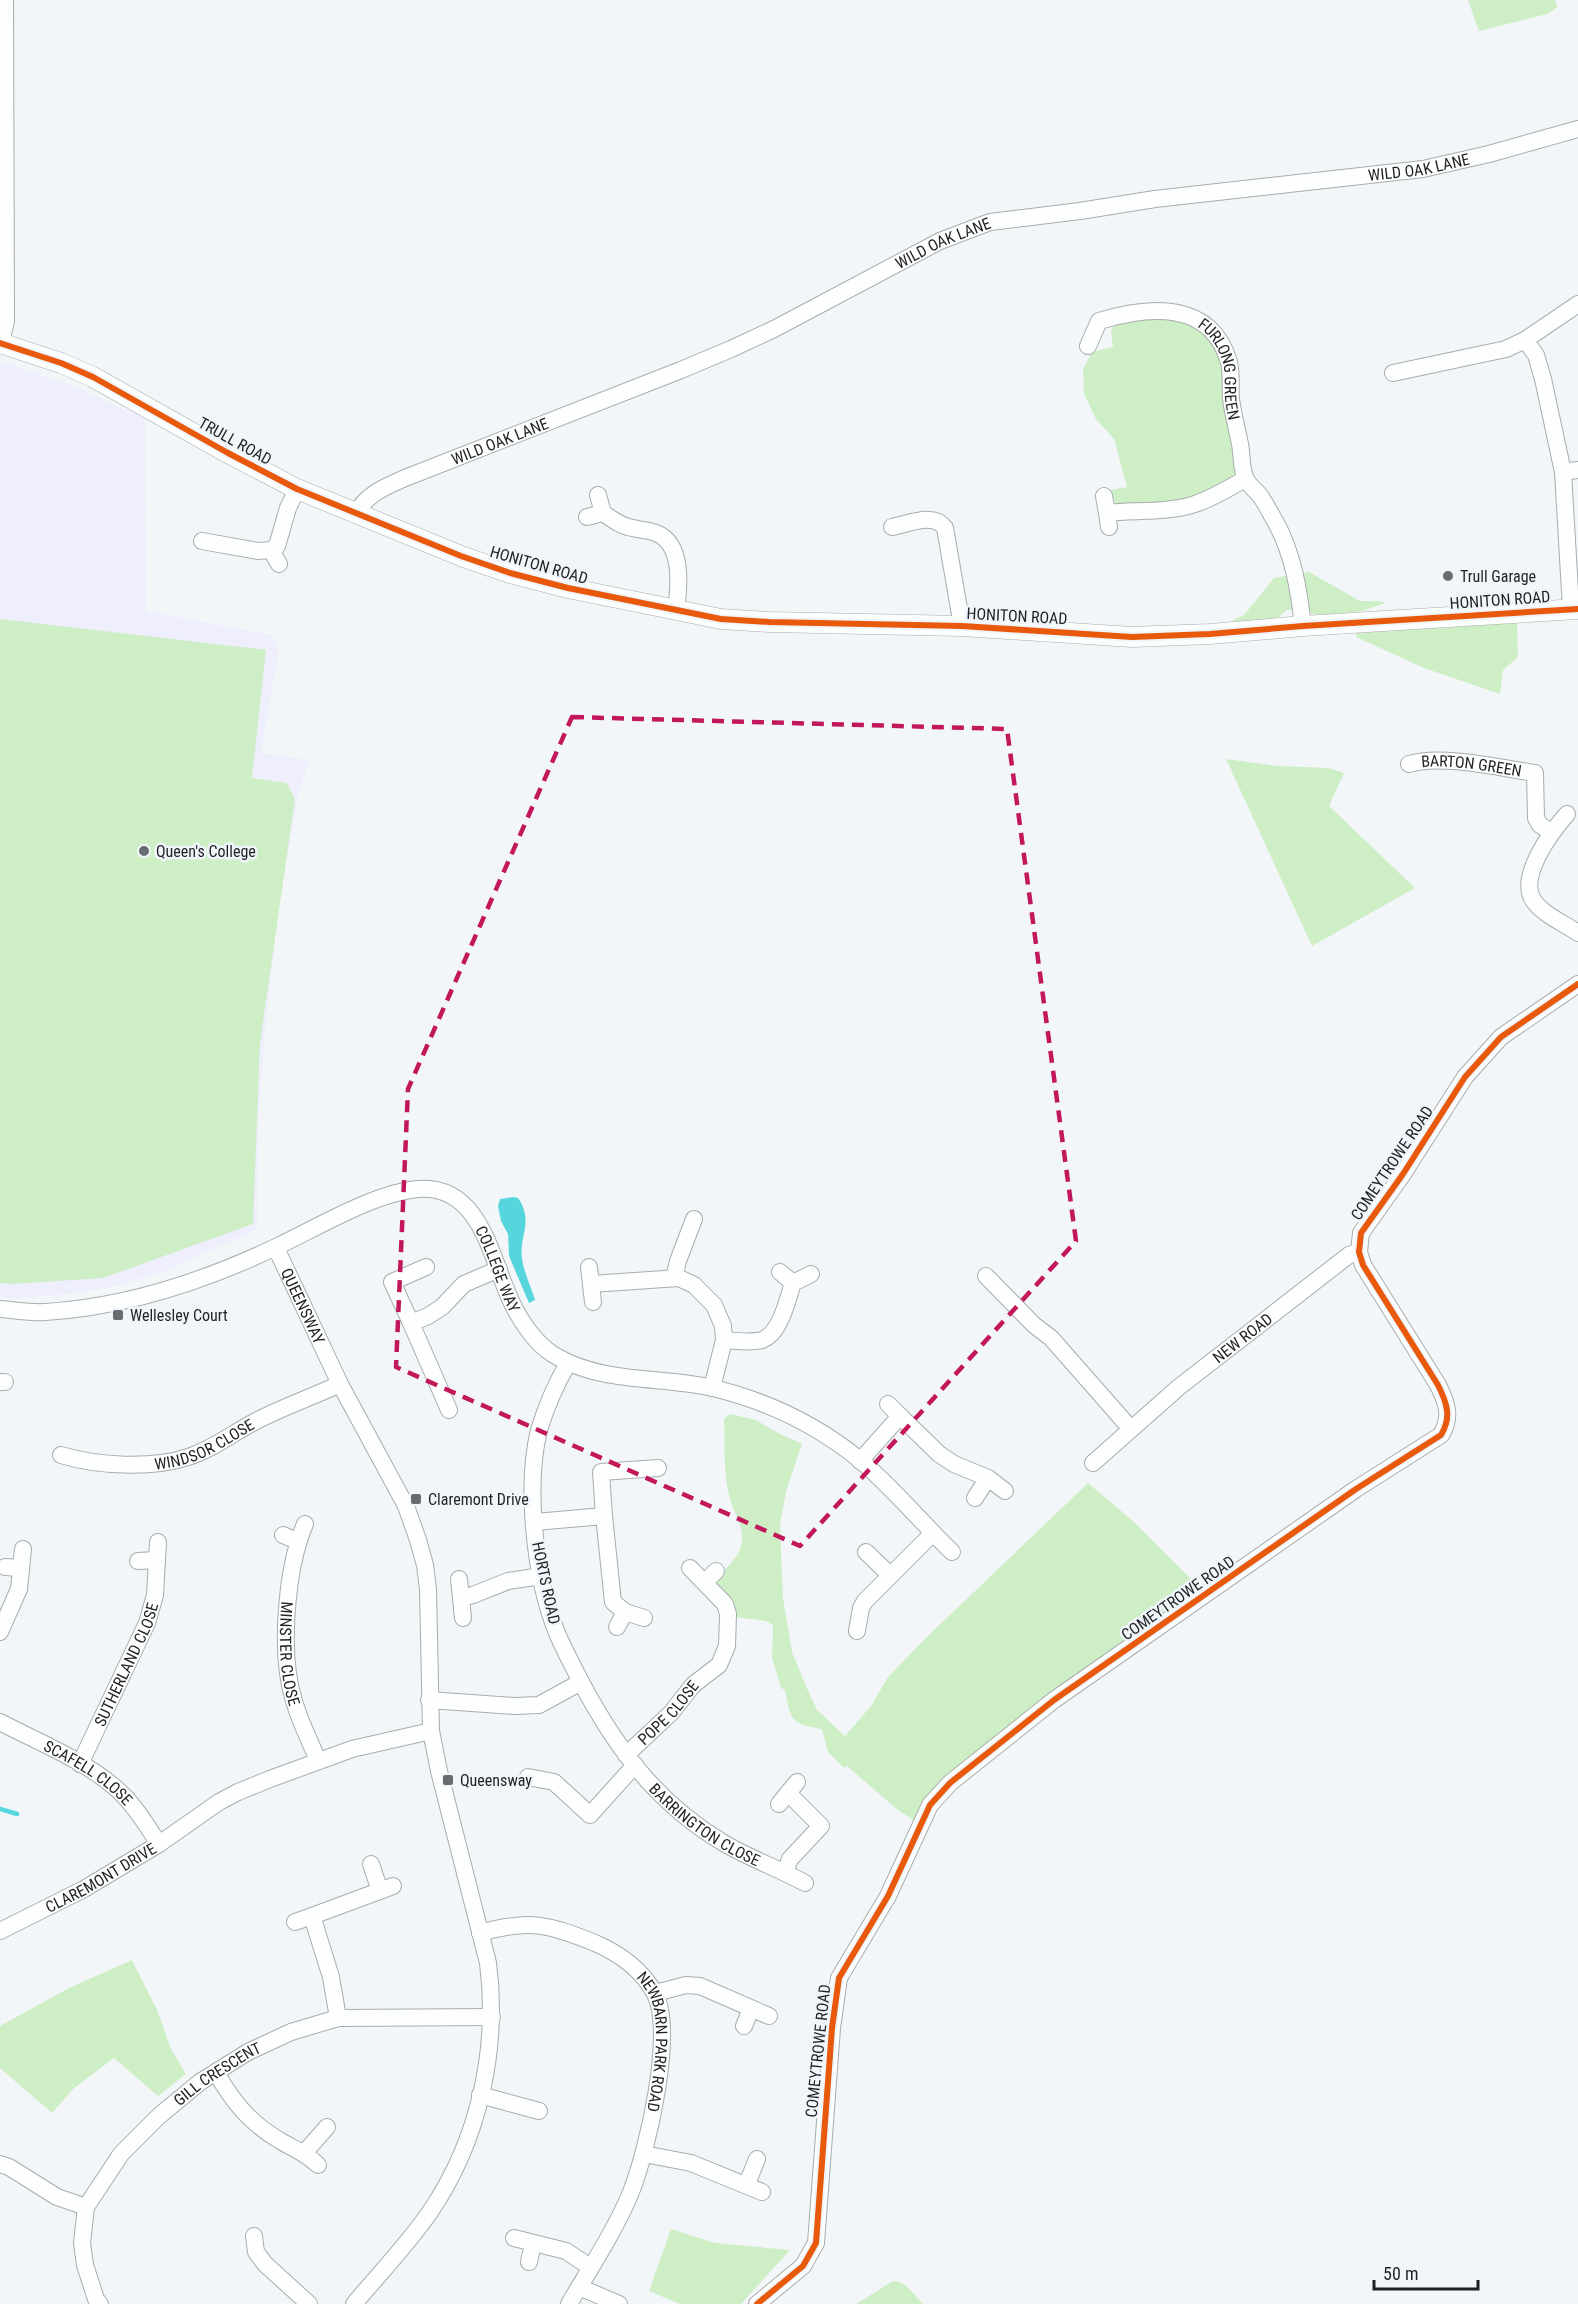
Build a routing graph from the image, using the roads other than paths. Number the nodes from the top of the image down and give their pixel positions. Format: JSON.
{"nodes":[{"id":1,"x":5,"y":0,"type":"edge"},
{"id":2,"x":3,"y":103,"type":"edge"},
{"id":3,"x":1578,"y":129,"type":"edge"},
{"id":4,"x":1578,"y":304,"type":"edge"},
{"id":5,"x":1525,"y":339,"type":"junction"},
{"id":6,"x":0,"y":343,"type":"edge"},
{"id":7,"x":1088,"y":346,"type":"dead end"},
{"id":8,"x":1400,"y":367,"type":"dead end"},
{"id":9,"x":1570,"y":471,"type":"edge"},
{"id":10,"x":1245,"y":479,"type":"junction"},
{"id":11,"x":297,"y":489,"type":"junction"},
{"id":12,"x":598,"y":495,"type":"dead end"},
{"id":13,"x":1107,"y":512,"type":"dead end"},
{"id":14,"x":356,"y":514,"type":"junction"},
{"id":15,"x":892,"y":527,"type":"dead end"},
{"id":16,"x":202,"y":541,"type":"dead end"},
{"id":17,"x":461,"y":556,"type":"joint"},
{"id":18,"x":1574,"y":609,"type":"edge"},
{"id":19,"x":676,"y":611,"type":"junction"},
{"id":20,"x":962,"y":626,"type":"junction"},
{"id":21,"x":1303,"y":626,"type":"junction"},
{"id":22,"x":1409,"y":764,"type":"dead end"},
{"id":23,"x":1567,"y":814,"type":"dead end"},
{"id":24,"x":1551,"y":832,"type":"junction"},
{"id":25,"x":1578,"y":933,"type":"edge"},
{"id":26,"x":1578,"y":984,"type":"edge"},
{"id":27,"x":694,"y":1220,"type":"dead end"},
{"id":28,"x":276,"y":1248,"type":"junction"},
{"id":29,"x":1359,"y":1252,"type":"junction"},
{"id":30,"x":426,"y":1267,"type":"dead end"},
{"id":31,"x":499,"y":1269,"type":"junction"},
{"id":32,"x":811,"y":1274,"type":"dead end"},
{"id":33,"x":986,"y":1275,"type":"dead end"},
{"id":34,"x":674,"y":1278,"type":"junction"},
{"id":35,"x":593,"y":1302,"type":"dead end"},
{"id":36,"x":0,"y":1309,"type":"edge"},
{"id":37,"x":411,"y":1323,"type":"junction"},
{"id":38,"x":724,"y":1340,"type":"junction"},
{"id":39,"x":568,"y":1363,"type":"junction"},
{"id":40,"x":340,"y":1384,"type":"junction"},
{"id":41,"x":712,"y":1388,"type":"junction"},
{"id":42,"x":449,"y":1410,"type":"dead end"},
{"id":43,"x":1131,"y":1429,"type":"junction"},
{"id":44,"x":61,"y":1455,"type":"dead end"},
{"id":45,"x":860,"y":1461,"type":"junction"},
{"id":46,"x":1094,"y":1463,"type":"dead end"},
{"id":47,"x":658,"y":1468,"type":"dead end"},
{"id":48,"x":988,"y":1478,"type":"junction"},
{"id":49,"x":1005,"y":1491,"type":"dead end"},
{"id":50,"x":975,"y":1498,"type":"dead end"},
{"id":51,"x":604,"y":1516,"type":"junction"},
{"id":52,"x":534,"y":1522,"type":"junction"},
{"id":53,"x":304,"y":1524,"type":"dead end"},
{"id":54,"x":933,"y":1533,"type":"junction"},
{"id":55,"x":158,"y":1542,"type":"dead end"},
{"id":56,"x":23,"y":1549,"type":"dead end"},
{"id":57,"x":866,"y":1552,"type":"dead end"},
{"id":58,"x":952,"y":1552,"type":"dead end"},
{"id":59,"x":157,"y":1560,"type":"junction"},
{"id":60,"x":138,"y":1561,"type":"dead end"},
{"id":61,"x":690,"y":1568,"type":"dead end"},
{"id":62,"x":890,"y":1575,"type":"junction"},
{"id":63,"x":541,"y":1576,"type":"junction"},
{"id":64,"x":459,"y":1579,"type":"dead end"},
{"id":65,"x":461,"y":1598,"type":"junction"},
{"id":66,"x":625,"y":1612,"type":"junction"},
{"id":67,"x":463,"y":1618,"type":"dead end"},
{"id":68,"x":644,"y":1618,"type":"dead end"},
{"id":69,"x":617,"y":1627,"type":"dead end"},
{"id":70,"x":857,"y":1630,"type":"dead end"},
{"id":71,"x":0,"y":1632,"type":"edge"},
{"id":72,"x":581,"y":1682,"type":"junction"},
{"id":73,"x":429,"y":1700,"type":"junction"},
{"id":74,"x":0,"y":1722,"type":"edge"},
{"id":75,"x":431,"y":1731,"type":"junction"},
{"id":76,"x":630,"y":1760,"type":"junction"},
{"id":77,"x":318,"y":1761,"type":"junction"},
{"id":78,"x":80,"y":1764,"type":"junction"},
{"id":79,"x":528,"y":1777,"type":"dead end"},
{"id":80,"x":788,"y":1793,"type":"dead end"},
{"id":81,"x":159,"y":1844,"type":"junction"},
{"id":82,"x":371,"y":1864,"type":"dead end"},
{"id":83,"x":785,"y":1872,"type":"junction"},
{"id":84,"x":805,"y":1883,"type":"dead end"},
{"id":85,"x":312,"y":1916,"type":"junction"},
{"id":86,"x":295,"y":1922,"type":"dead end"},
{"id":87,"x":0,"y":1931,"type":"edge"},
{"id":88,"x":480,"y":1933,"type":"junction"},
{"id":89,"x":655,"y":1993,"type":"junction"},
{"id":90,"x":751,"y":2009,"type":"junction"},
{"id":91,"x":769,"y":2016,"type":"dead end"},
{"id":92,"x":492,"y":2017,"type":"junction"},
{"id":93,"x":338,"y":2018,"type":"junction"},
{"id":94,"x":744,"y":2026,"type":"dead end"},
{"id":95,"x":216,"y":2073,"type":"junction"},
{"id":96,"x":480,"y":2095,"type":"junction"},
{"id":97,"x":538,"y":2111,"type":"dead end"},
{"id":98,"x":327,"y":2127,"type":"dead end"},
{"id":99,"x":305,"y":2152,"type":"junction"},
{"id":100,"x":644,"y":2154,"type":"junction"},
{"id":101,"x":757,"y":2159,"type":"dead end"},
{"id":102,"x":0,"y":2164,"type":"edge"},
{"id":103,"x":318,"y":2165,"type":"dead end"},
{"id":104,"x":747,"y":2184,"type":"junction"},
{"id":105,"x":762,"y":2192,"type":"dead end"},
{"id":106,"x":86,"y":2207,"type":"junction"},
{"id":107,"x":254,"y":2236,"type":"dead end"},
{"id":108,"x":514,"y":2238,"type":"dead end"},
{"id":109,"x":533,"y":2243,"type":"junction"},
{"id":110,"x":529,"y":2262,"type":"dead end"},
{"id":111,"x":590,"y":2267,"type":"junction"},
{"id":112,"x":579,"y":2287,"type":"junction"},
{"id":113,"x":94,"y":2302,"type":"edge"},
{"id":114,"x":309,"y":2304,"type":"edge"},
{"id":115,"x":354,"y":2304,"type":"edge"},
{"id":116,"x":569,"y":2304,"type":"edge"},
{"id":117,"x":619,"y":2304,"type":"edge"},
{"id":118,"x":757,"y":2304,"type":"edge"}],
"edges":[{"from":1,"to":2,"type":"street"},
{"from":2,"to":6,"type":"street"},
{"from":3,"to":14,"type":"street","name":"WILD OAK LANE"},
{"from":4,"to":5,"type":"street"},
{"from":5,"to":8,"type":"street"},
{"from":5,"to":9,"type":"street"},
{"from":6,"to":11,"type":"street","name":"TRULL ROAD"},
{"from":7,"to":10,"type":"street","name":"FURLONG GREEN"},
{"from":9,"to":18,"type":"street"},
{"from":10,"to":13,"type":"street"},
{"from":10,"to":21,"type":"street","name":"FURLONG GREEN"},
{"from":11,"to":14,"type":"street","name":"TRULL ROAD"},
{"from":11,"to":16,"type":"street"},
{"from":12,"to":19,"type":"street"},
{"from":14,"to":17,"type":"street","name":"TRULL ROAD"},
{"from":15,"to":20,"type":"street"},
{"from":17,"to":19,"type":"street","name":"HONITON ROAD"},
{"from":18,"to":21,"type":"street","name":"HONITON ROAD"},
{"from":19,"to":20,"type":"street","name":"HONITON ROAD"},
{"from":20,"to":21,"type":"street","name":"HONITON ROAD"},
{"from":22,"to":24,"type":"street","name":"BARTON GREEN"},
{"from":23,"to":24,"type":"street"},
{"from":24,"to":25,"type":"street"},
{"from":26,"to":29,"type":"street","name":"COMEYTROWE ROAD"},
{"from":27,"to":34,"type":"street"},
{"from":28,"to":31,"type":"street","name":"COLLEGE WAY"},
{"from":28,"to":36,"type":"street","name":"COLLEGE WAY"},
{"from":28,"to":40,"type":"street","name":"QUEENSWAY"},
{"from":29,"to":43,"type":"street","name":"NEW ROAD"},
{"from":29,"to":118,"type":"street","name":"COMEYTROWE ROAD"},
{"from":30,"to":37,"type":"street"},
{"from":31,"to":37,"type":"street"},
{"from":31,"to":39,"type":"street","name":"COLLEGE WAY"},
{"from":32,"to":38,"type":"street"},
{"from":33,"to":43,"type":"street"},
{"from":34,"to":35,"type":"street"},
{"from":34,"to":38,"type":"street"},
{"from":37,"to":42,"type":"street"},
{"from":38,"to":41,"type":"street"},
{"from":39,"to":41,"type":"street","name":"COLLEGE WAY"},
{"from":39,"to":52,"type":"street","name":"HORTS ROAD"},
{"from":40,"to":44,"type":"street","name":"WINDSOR CLOSE"},
{"from":40,"to":73,"type":"street","name":"QUEENSWAY"},
{"from":41,"to":45,"type":"street","name":"COLLEGE WAY"},
{"from":43,"to":46,"type":"street","name":"NEW ROAD"},
{"from":45,"to":48,"type":"street"},
{"from":45,"to":54,"type":"street","name":"COLLEGE WAY"},
{"from":47,"to":51,"type":"street"},
{"from":48,"to":49,"type":"street"},
{"from":48,"to":50,"type":"street"},
{"from":51,"to":52,"type":"street"},
{"from":51,"to":66,"type":"street"},
{"from":52,"to":63,"type":"street","name":"HORTS ROAD"},
{"from":53,"to":77,"type":"street","name":"MINSTER CLOSE"},
{"from":54,"to":58,"type":"street","name":"COLLEGE WAY"},
{"from":54,"to":62,"type":"street"},
{"from":55,"to":59,"type":"street","name":"SUTHERLAND CLOSE"},
{"from":56,"to":71,"type":"street"},
{"from":57,"to":62,"type":"street"},
{"from":59,"to":60,"type":"street"},
{"from":59,"to":78,"type":"street","name":"SUTHERLAND CLOSE"},
{"from":61,"to":76,"type":"street","name":"POPE CLOSE"},
{"from":62,"to":70,"type":"street"},
{"from":63,"to":65,"type":"street"},
{"from":63,"to":72,"type":"street","name":"HORTS ROAD"},
{"from":64,"to":65,"type":"street"},
{"from":65,"to":67,"type":"street"},
{"from":66,"to":68,"type":"street"},
{"from":66,"to":69,"type":"street"},
{"from":72,"to":73,"type":"street"},
{"from":72,"to":76,"type":"street","name":"BARRINGTON CLOSE"},
{"from":73,"to":75,"type":"street","name":"QUEENSWAY"},
{"from":74,"to":78,"type":"street","name":"SCAFELL CLOSE"},
{"from":75,"to":77,"type":"street","name":"CLAREMONT DRIVE"},
{"from":75,"to":88,"type":"street","name":"QUEENSWAY"},
{"from":76,"to":79,"type":"street"},
{"from":76,"to":83,"type":"street","name":"BARRINGTON CLOSE"},
{"from":77,"to":81,"type":"street","name":"CLAREMONT DRIVE"},
{"from":78,"to":81,"type":"street","name":"SCAFELL CLOSE"},
{"from":80,"to":83,"type":"street"},
{"from":81,"to":87,"type":"street","name":"CLAREMONT DRIVE"},
{"from":82,"to":85,"type":"street"},
{"from":83,"to":84,"type":"street","name":"BARRINGTON CLOSE"},
{"from":85,"to":86,"type":"street"},
{"from":85,"to":93,"type":"street"},
{"from":88,"to":89,"type":"street","name":"NEWBARN PARK ROAD"},
{"from":88,"to":92,"type":"street","name":"QUEENSWAY"},
{"from":89,"to":90,"type":"street"},
{"from":89,"to":100,"type":"street","name":"NEWBARN PARK ROAD"},
{"from":90,"to":91,"type":"street"},
{"from":90,"to":94,"type":"street"},
{"from":92,"to":93,"type":"street","name":"GILL CRESCENT"},
{"from":92,"to":96,"type":"street","name":"QUEENSWAY"},
{"from":93,"to":95,"type":"street","name":"GILL CRESCENT"},
{"from":95,"to":99,"type":"street"},
{"from":95,"to":106,"type":"street","name":"GILL CRESCENT"},
{"from":96,"to":97,"type":"street"},
{"from":96,"to":115,"type":"street","name":"QUEENSWAY"},
{"from":98,"to":99,"type":"street"},
{"from":99,"to":103,"type":"street"},
{"from":100,"to":104,"type":"street"},
{"from":100,"to":111,"type":"street","name":"NEWBARN PARK ROAD"},
{"from":101,"to":104,"type":"street"},
{"from":102,"to":106,"type":"street"},
{"from":104,"to":105,"type":"street"},
{"from":106,"to":113,"type":"street","name":"GILL CRESCENT"},
{"from":107,"to":114,"type":"street"},
{"from":108,"to":109,"type":"street"},
{"from":109,"to":110,"type":"street"},
{"from":109,"to":111,"type":"street"},
{"from":111,"to":112,"type":"street","name":"NEWBARN PARK ROAD"},
{"from":112,"to":116,"type":"street","name":"NEWBARN PARK ROAD"},
{"from":112,"to":117,"type":"street"}]}
